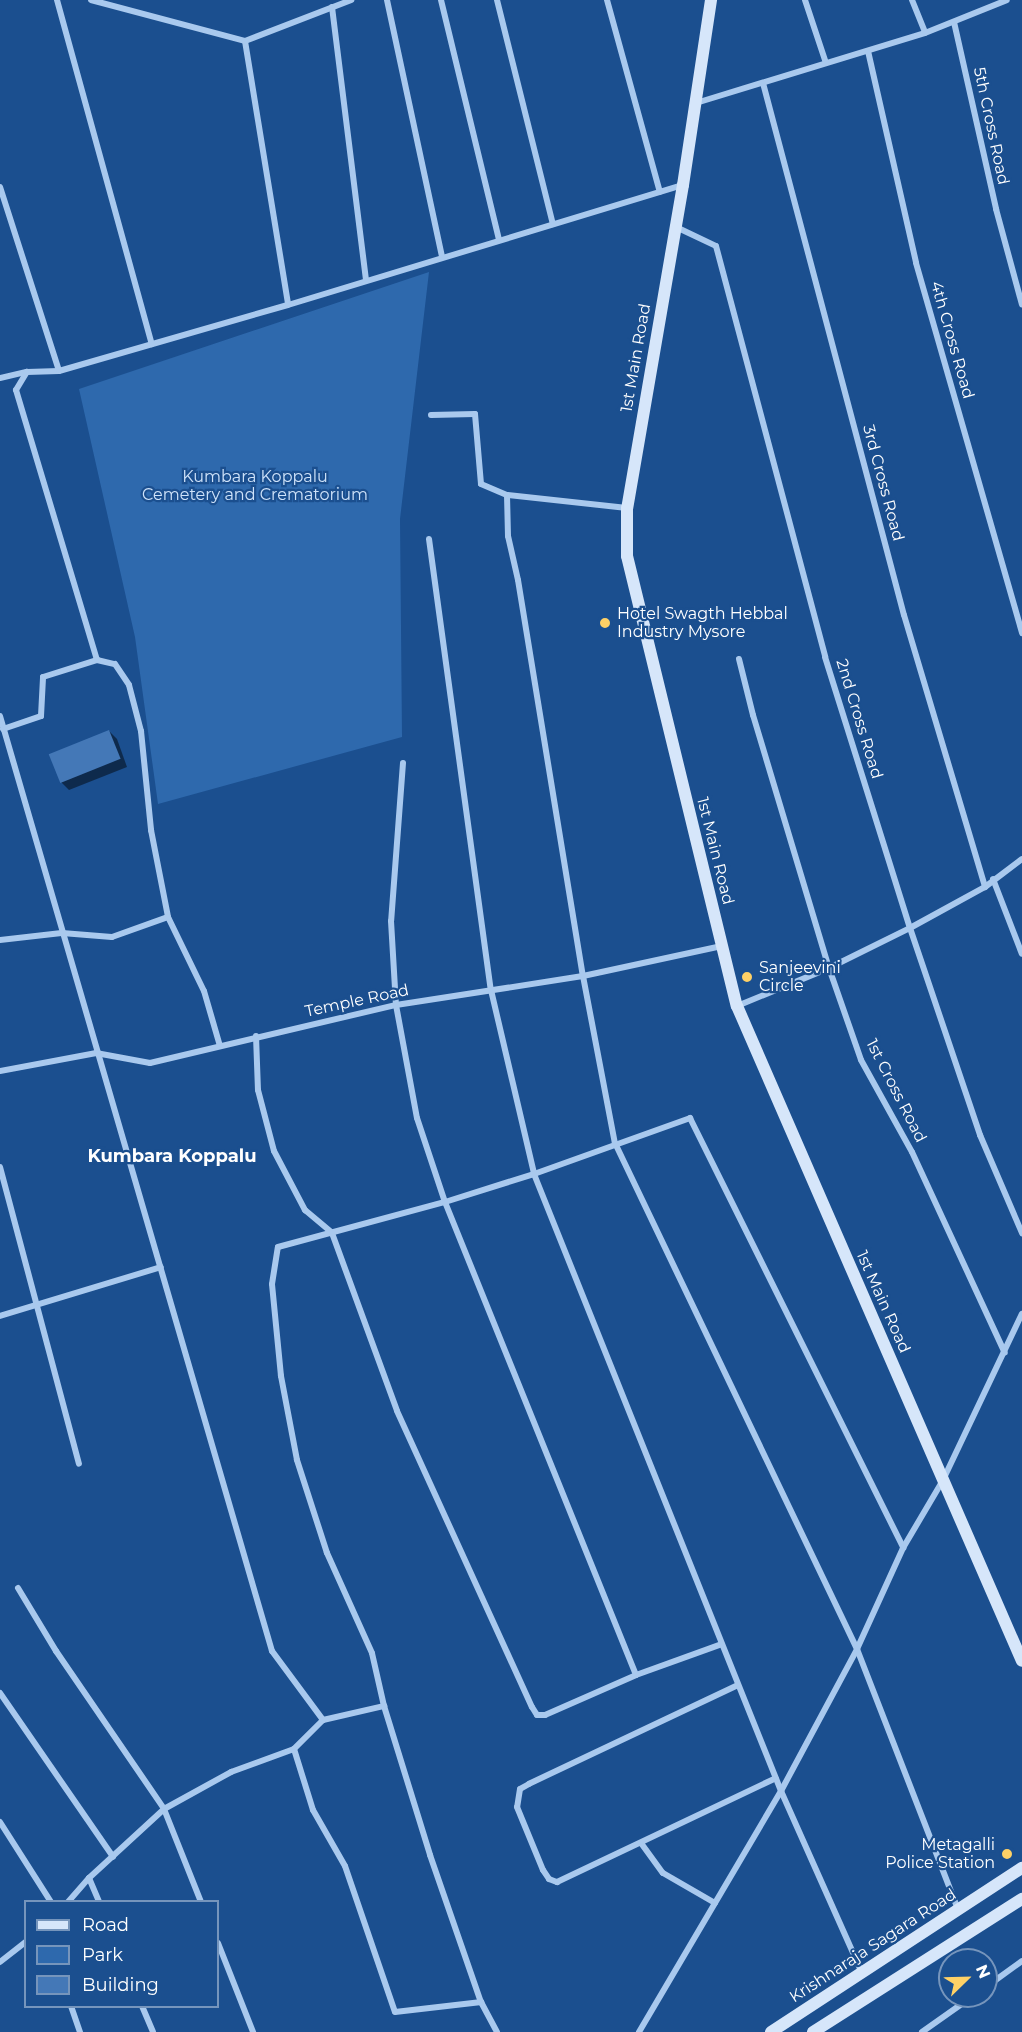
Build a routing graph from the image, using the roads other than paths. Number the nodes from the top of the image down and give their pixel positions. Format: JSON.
{"nodes":[{"id":1,"x":57,"y":0,"type":"edge"},
{"id":2,"x":91,"y":0,"type":"edge"},
{"id":3,"x":351,"y":0,"type":"edge"},
{"id":4,"x":387,"y":0,"type":"edge"},
{"id":5,"x":441,"y":0,"type":"edge"},
{"id":6,"x":497,"y":0,"type":"edge"},
{"id":7,"x":607,"y":0,"type":"edge"},
{"id":8,"x":711,"y":0,"type":"edge"},
{"id":9,"x":805,"y":0,"type":"edge"},
{"id":10,"x":912,"y":0,"type":"edge"},
{"id":11,"x":1007,"y":0,"type":"edge"},
{"id":12,"x":332,"y":7,"type":"junction"},
{"id":13,"x":954,"y":22,"type":"junction"},
{"id":14,"x":925,"y":33,"type":"junction"},
{"id":15,"x":245,"y":41,"type":"junction"},
{"id":16,"x":868,"y":51,"type":"junction"},
{"id":17,"x":826,"y":63,"type":"junction"},
{"id":18,"x":763,"y":83,"type":"junction"},
{"id":19,"x":696,"y":104,"type":"junction"},
{"id":20,"x":683,"y":185,"type":"junction"},
{"id":21,"x":0,"y":187,"type":"edge"},
{"id":22,"x":660,"y":192,"type":"junction"},
{"id":23,"x":553,"y":224,"type":"junction"},
{"id":24,"x":676,"y":226,"type":"junction"},
{"id":25,"x":500,"y":240,"type":"junction"},
{"id":26,"x":442,"y":257,"type":"junction"},
{"id":27,"x":366,"y":280,"type":"junction"},
{"id":28,"x":1022,"y":304,"type":"edge"},
{"id":29,"x":288,"y":305,"type":"junction"},
{"id":30,"x":152,"y":344,"type":"junction"},
{"id":31,"x":59,"y":371,"type":"junction"},
{"id":32,"x":27,"y":372,"type":"junction"},
{"id":33,"x":0,"y":378,"type":"edge"},
{"id":34,"x":431,"y":415,"type":"dead end"},
{"id":35,"x":507,"y":495,"type":"junction"},
{"id":36,"x":627,"y":508,"type":"junction"},
{"id":37,"x":429,"y":539,"type":"dead end"},
{"id":38,"x":1022,"y":633,"type":"edge"},
{"id":39,"x":739,"y":659,"type":"dead end"},
{"id":40,"x":97,"y":660,"type":"junction"},
{"id":41,"x":0,"y":716,"type":"edge"},
{"id":42,"x":3,"y":729,"type":"junction"},
{"id":43,"x":403,"y":764,"type":"dead end"},
{"id":44,"x":1022,"y":859,"type":"edge"},
{"id":45,"x":993,"y":879,"type":"junction"},
{"id":46,"x":985,"y":887,"type":"junction"},
{"id":47,"x":168,"y":917,"type":"junction"},
{"id":48,"x":910,"y":928,"type":"junction"},
{"id":49,"x":62,"y":933,"type":"junction"},
{"id":50,"x":0,"y":940,"type":"edge"},
{"id":51,"x":722,"y":946,"type":"junction"},
{"id":52,"x":1022,"y":954,"type":"edge"},
{"id":53,"x":829,"y":968,"type":"junction"},
{"id":54,"x":583,"y":976,"type":"junction"},
{"id":55,"x":491,"y":990,"type":"junction"},
{"id":56,"x":396,"y":1005,"type":"junction"},
{"id":57,"x":737,"y":1006,"type":"junction"},
{"id":58,"x":256,"y":1036,"type":"junction"},
{"id":59,"x":220,"y":1046,"type":"junction"},
{"id":60,"x":96,"y":1053,"type":"junction"},
{"id":61,"x":0,"y":1071,"type":"edge"},
{"id":62,"x":615,"y":1143,"type":"junction"},
{"id":63,"x":0,"y":1167,"type":"edge"},
{"id":64,"x":534,"y":1174,"type":"junction"},
{"id":65,"x":445,"y":1202,"type":"junction"},
{"id":66,"x":332,"y":1233,"type":"junction"},
{"id":67,"x":1022,"y":1233,"type":"edge"},
{"id":68,"x":161,"y":1268,"type":"junction"},
{"id":69,"x":39,"y":1306,"type":"junction"},
{"id":70,"x":1022,"y":1314,"type":"edge"},
{"id":71,"x":0,"y":1316,"type":"edge"},
{"id":72,"x":1005,"y":1353,"type":"junction"},
{"id":73,"x":80,"y":1464,"type":"dead end"},
{"id":74,"x":943,"y":1480,"type":"junction"},
{"id":75,"x":903,"y":1548,"type":"junction"},
{"id":76,"x":18,"y":1588,"type":"dead end"},
{"id":77,"x":722,"y":1644,"type":"junction"},
{"id":78,"x":857,"y":1648,"type":"junction"},
{"id":79,"x":1022,"y":1660,"type":"edge"},
{"id":80,"x":636,"y":1675,"type":"junction"},
{"id":81,"x":738,"y":1685,"type":"junction"},
{"id":82,"x":0,"y":1694,"type":"edge"},
{"id":83,"x":384,"y":1706,"type":"junction"},
{"id":84,"x":323,"y":1720,"type":"junction"},
{"id":85,"x":294,"y":1749,"type":"junction"},
{"id":86,"x":776,"y":1778,"type":"junction"},
{"id":87,"x":781,"y":1791,"type":"junction"},
{"id":88,"x":164,"y":1809,"type":"junction"},
{"id":89,"x":0,"y":1822,"type":"edge"},
{"id":90,"x":641,"y":1843,"type":"junction"},
{"id":91,"x":113,"y":1857,"type":"junction"},
{"id":92,"x":1022,"y":1868,"type":"edge"},
{"id":93,"x":89,"y":1878,"type":"junction"},
{"id":94,"x":1022,"y":1899,"type":"edge"},
{"id":95,"x":50,"y":1900,"type":"edge"},
{"id":96,"x":70,"y":1900,"type":"edge"},
{"id":97,"x":98,"y":1900,"type":"edge"},
{"id":98,"x":200,"y":1900,"type":"edge"},
{"id":99,"x":715,"y":1903,"type":"junction"},
{"id":100,"x":958,"y":1910,"type":"junction"},
{"id":101,"x":24,"y":1943,"type":"edge"},
{"id":102,"x":219,"y":1946,"type":"edge"},
{"id":103,"x":1022,"y":1961,"type":"edge"},
{"id":104,"x":0,"y":1962,"type":"edge"},
{"id":105,"x":861,"y":1971,"type":"junction"},
{"id":106,"x":998,"y":1978,"type":"edge"},
{"id":107,"x":481,"y":2002,"type":"junction"},
{"id":108,"x":71,"y":2008,"type":"edge"},
{"id":109,"x":142,"y":2008,"type":"edge"},
{"id":110,"x":956,"y":2008,"type":"edge"},
{"id":111,"x":775,"y":2031,"type":"edge"},
{"id":112,"x":80,"y":2032,"type":"edge"},
{"id":113,"x":153,"y":2032,"type":"edge"},
{"id":114,"x":253,"y":2032,"type":"edge"},
{"id":115,"x":497,"y":2032,"type":"edge"},
{"id":116,"x":639,"y":2032,"type":"edge"},
{"id":117,"x":813,"y":2032,"type":"edge"},
{"id":118,"x":922,"y":2032,"type":"edge"}],
"edges":[{"from":1,"to":30,"type":"street"},
{"from":2,"to":15,"type":"street"},
{"from":3,"to":12,"type":"street"},
{"from":4,"to":26,"type":"street"},
{"from":5,"to":25,"type":"street"},
{"from":6,"to":23,"type":"street"},
{"from":7,"to":22,"type":"street"},
{"from":8,"to":19,"type":"street","name":"1st Main Road"},
{"from":9,"to":17,"type":"street"},
{"from":10,"to":14,"type":"street"},
{"from":11,"to":13,"type":"street"},
{"from":12,"to":15,"type":"street"},
{"from":12,"to":27,"type":"street"},
{"from":13,"to":14,"type":"street"},
{"from":13,"to":28,"type":"street","name":"5th Cross Road"},
{"from":14,"to":16,"type":"street"},
{"from":15,"to":29,"type":"street"},
{"from":16,"to":17,"type":"street"},
{"from":16,"to":38,"type":"street","name":"4th Cross Road"},
{"from":17,"to":18,"type":"street"},
{"from":18,"to":19,"type":"street"},
{"from":18,"to":46,"type":"street","name":"3rd Cross Road"},
{"from":19,"to":20,"type":"street","name":"1st Main Road"},
{"from":20,"to":22,"type":"street"},
{"from":20,"to":24,"type":"street","name":"1st Main Road"},
{"from":21,"to":31,"type":"street"},
{"from":22,"to":23,"type":"street"},
{"from":23,"to":25,"type":"street"},
{"from":24,"to":36,"type":"street","name":"1st Main Road"},
{"from":24,"to":48,"type":"street","name":"2nd Cross Road"},
{"from":25,"to":26,"type":"street"},
{"from":26,"to":27,"type":"street"},
{"from":27,"to":29,"type":"street"},
{"from":29,"to":30,"type":"street"},
{"from":30,"to":31,"type":"street"},
{"from":31,"to":32,"type":"street"},
{"from":32,"to":33,"type":"street"},
{"from":32,"to":40,"type":"street"},
{"from":34,"to":35,"type":"street"},
{"from":35,"to":36,"type":"street"},
{"from":35,"to":54,"type":"street"},
{"from":36,"to":51,"type":"street","name":"1st Main Road"},
{"from":37,"to":55,"type":"street"},
{"from":39,"to":53,"type":"street","name":"1st Cross Road"},
{"from":40,"to":42,"type":"street"},
{"from":40,"to":47,"type":"street"},
{"from":41,"to":42,"type":"street"},
{"from":42,"to":49,"type":"street"},
{"from":43,"to":56,"type":"street"},
{"from":44,"to":45,"type":"street"},
{"from":45,"to":46,"type":"street"},
{"from":45,"to":52,"type":"street"},
{"from":46,"to":48,"type":"street"},
{"from":47,"to":49,"type":"street"},
{"from":47,"to":59,"type":"street"},
{"from":48,"to":53,"type":"street"},
{"from":48,"to":67,"type":"street","name":"2nd Cross Road"},
{"from":49,"to":50,"type":"street"},
{"from":49,"to":60,"type":"street"},
{"from":51,"to":54,"type":"street","name":"Temple Road"},
{"from":51,"to":57,"type":"street","name":"1st Main Road"},
{"from":53,"to":57,"type":"street"},
{"from":53,"to":72,"type":"street","name":"1st Cross Road"},
{"from":54,"to":55,"type":"street","name":"Temple Road"},
{"from":54,"to":62,"type":"street"},
{"from":55,"to":56,"type":"street","name":"Temple Road"},
{"from":55,"to":64,"type":"street"},
{"from":56,"to":58,"type":"street","name":"Temple Road"},
{"from":56,"to":65,"type":"street"},
{"from":57,"to":74,"type":"street","name":"1st Main Road"},
{"from":58,"to":59,"type":"street","name":"Temple Road"},
{"from":58,"to":66,"type":"street"},
{"from":59,"to":60,"type":"street","name":"Temple Road"},
{"from":60,"to":61,"type":"street","name":"Temple Road"},
{"from":60,"to":68,"type":"street"},
{"from":62,"to":64,"type":"street"},
{"from":62,"to":75,"type":"street"},
{"from":62,"to":78,"type":"street"},
{"from":63,"to":69,"type":"street"},
{"from":64,"to":65,"type":"street"},
{"from":64,"to":77,"type":"street"},
{"from":65,"to":66,"type":"street"},
{"from":65,"to":80,"type":"street"},
{"from":66,"to":80,"type":"street"},
{"from":66,"to":83,"type":"street"},
{"from":68,"to":69,"type":"street"},
{"from":68,"to":84,"type":"street"},
{"from":69,"to":71,"type":"street"},
{"from":69,"to":73,"type":"street"},
{"from":70,"to":72,"type":"street"},
{"from":72,"to":74,"type":"street"},
{"from":74,"to":75,"type":"street"},
{"from":74,"to":79,"type":"street","name":"1st Main Road"},
{"from":75,"to":78,"type":"street"},
{"from":76,"to":88,"type":"street"},
{"from":77,"to":80,"type":"street"},
{"from":77,"to":81,"type":"street"},
{"from":78,"to":87,"type":"street"},
{"from":78,"to":100,"type":"street"},
{"from":81,"to":86,"type":"street"},
{"from":81,"to":90,"type":"street"},
{"from":82,"to":91,"type":"street"},
{"from":83,"to":84,"type":"street"},
{"from":83,"to":107,"type":"street"},
{"from":84,"to":85,"type":"street"},
{"from":85,"to":88,"type":"street"},
{"from":85,"to":107,"type":"street"},
{"from":86,"to":87,"type":"street"},
{"from":86,"to":90,"type":"street"},
{"from":87,"to":99,"type":"street"},
{"from":87,"to":105,"type":"street"},
{"from":88,"to":91,"type":"street"},
{"from":88,"to":98,"type":"street"},
{"from":89,"to":95,"type":"street"},
{"from":90,"to":99,"type":"street"},
{"from":91,"to":93,"type":"street"},
{"from":92,"to":100,"type":"street","name":"Krishnaraja Sagara Road"},
{"from":93,"to":96,"type":"street"},
{"from":93,"to":97,"type":"street"},
{"from":94,"to":117,"type":"street"},
{"from":99,"to":116,"type":"street"},
{"from":100,"to":105,"type":"street","name":"Krishnaraja Sagara Road"},
{"from":101,"to":104,"type":"street"},
{"from":102,"to":114,"type":"street"},
{"from":103,"to":106,"type":"street"},
{"from":105,"to":111,"type":"street","name":"Krishnaraja Sagara Road"},
{"from":107,"to":115,"type":"street"},
{"from":108,"to":112,"type":"street"},
{"from":109,"to":113,"type":"street"},
{"from":110,"to":118,"type":"street"}]}
